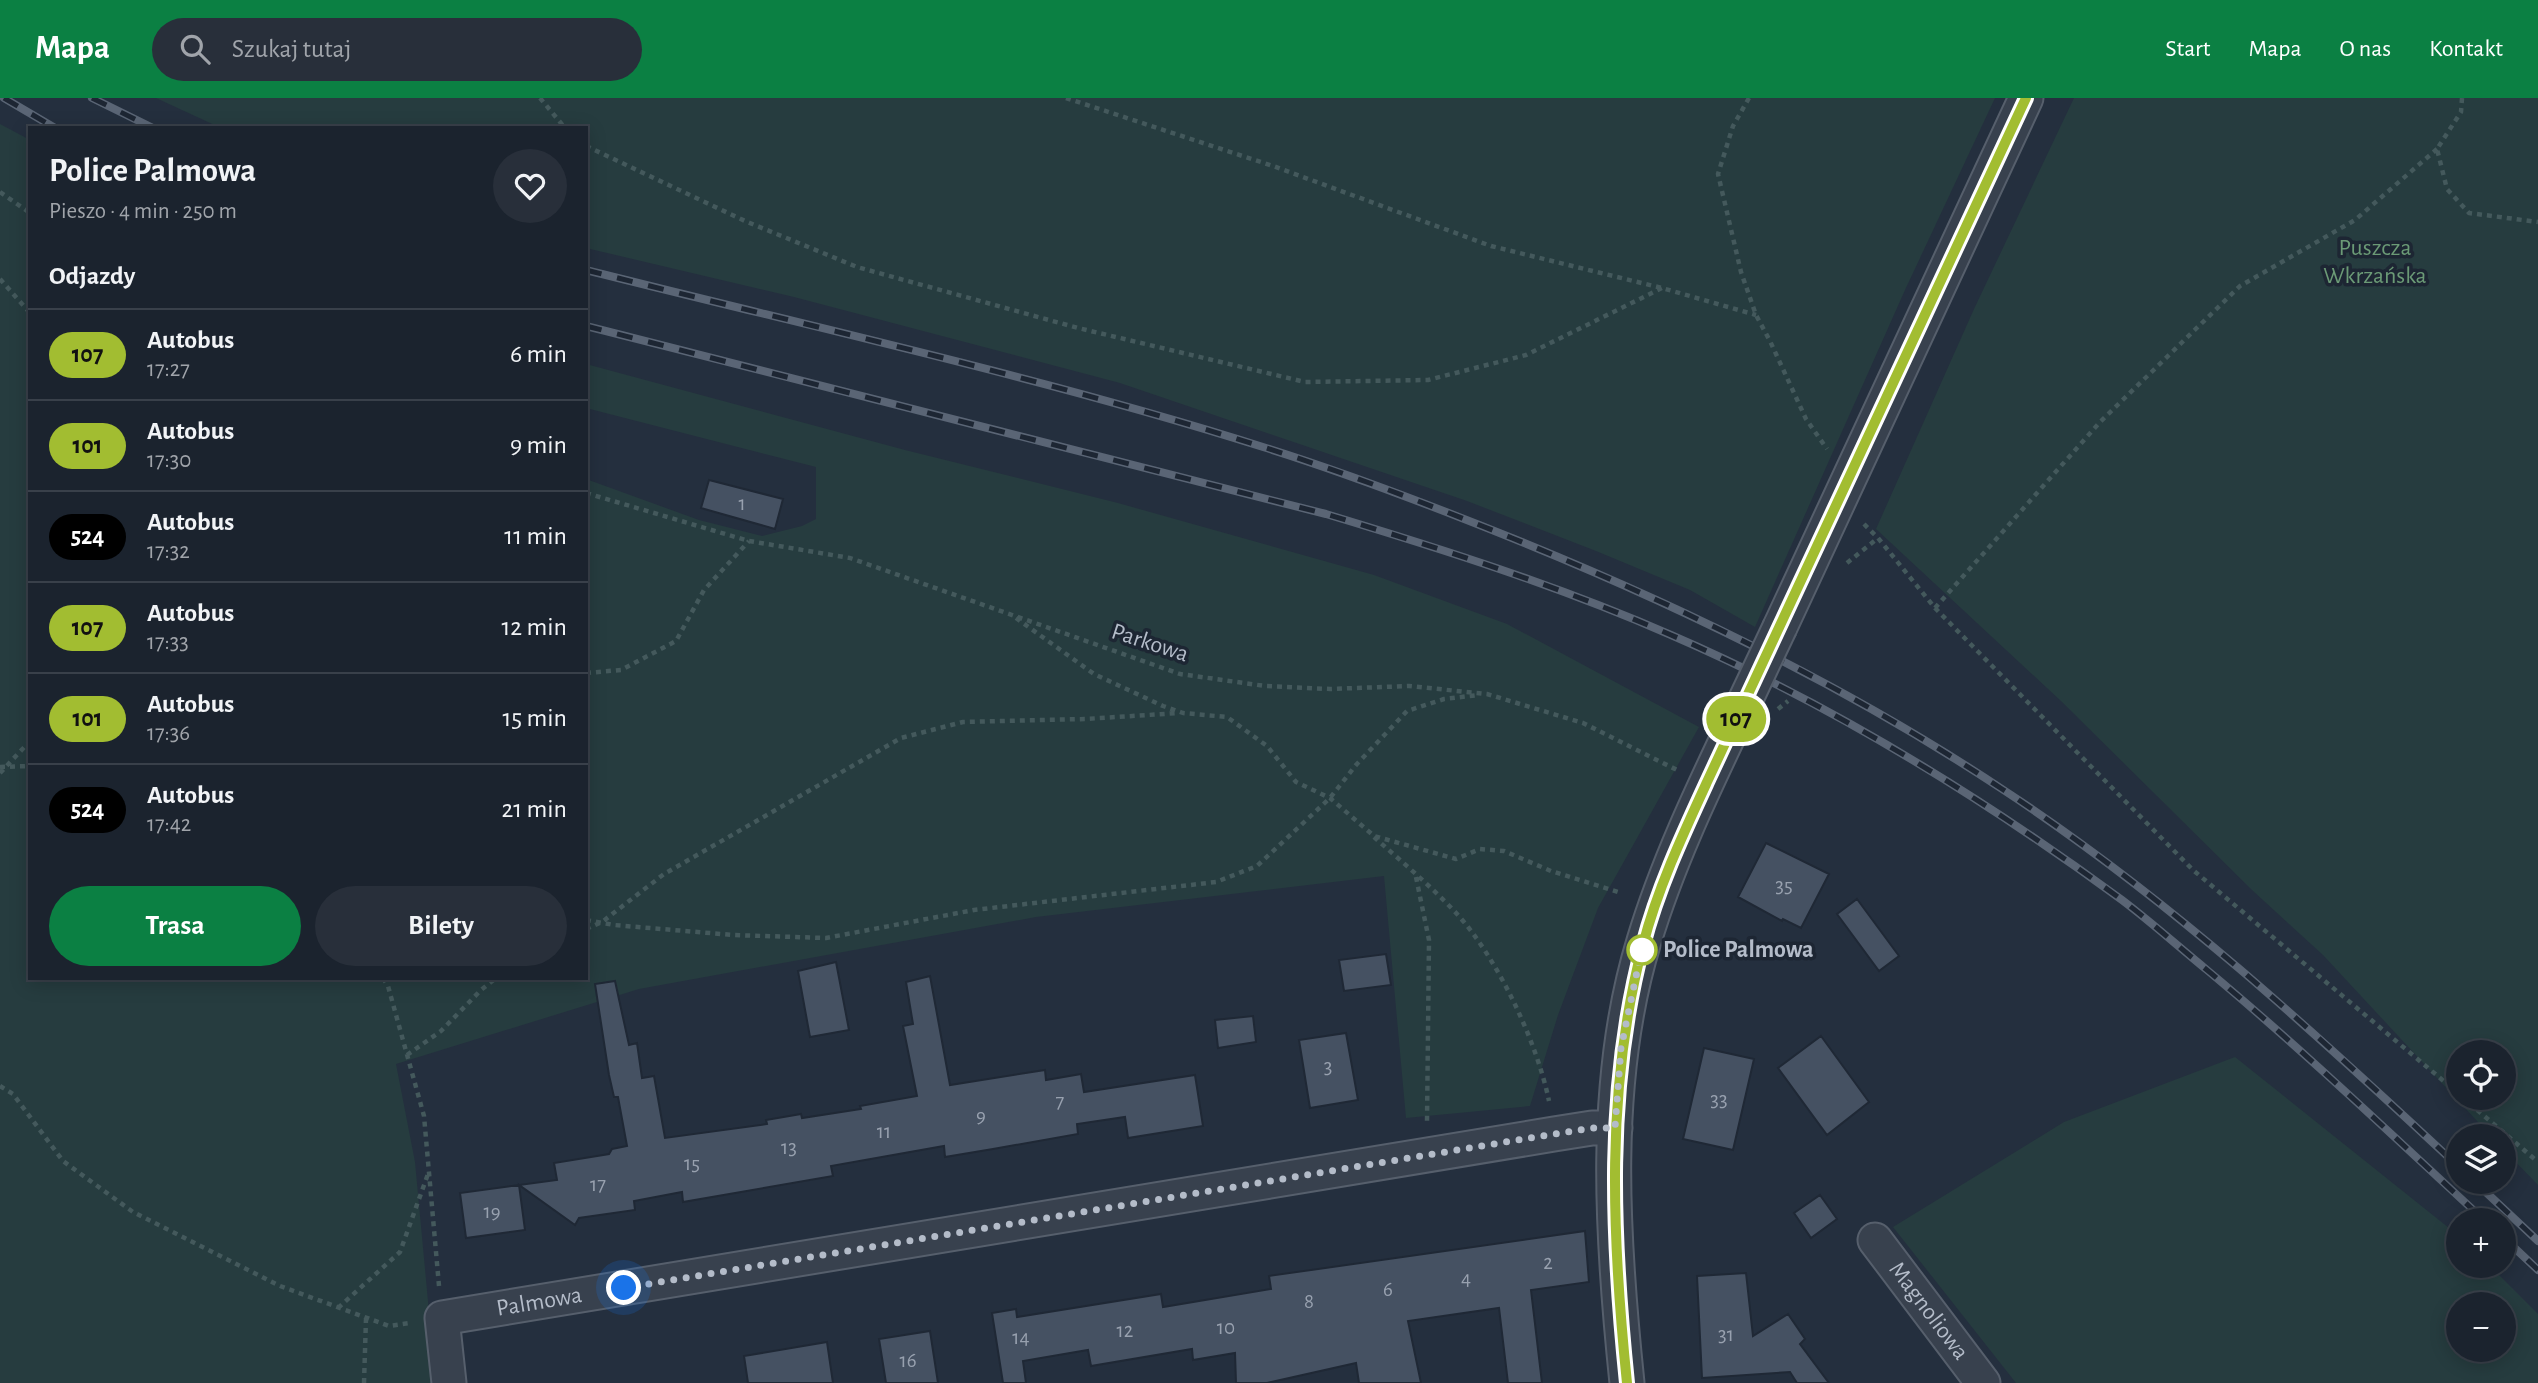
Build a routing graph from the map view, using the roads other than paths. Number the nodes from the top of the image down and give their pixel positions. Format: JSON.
{"nodes":[{"id":1,"x":2026,"y":98,"type":"edge"},
{"id":2,"x":1615,"y":1128,"type":"junction"},
{"id":3,"x":1875,"y":1240,"type":"dead end"},
{"id":4,"x":449,"y":1383,"type":"edge"},
{"id":5,"x":1627,"y":1383,"type":"edge"},
{"id":6,"x":1983,"y":1383,"type":"edge"}],
"edges":[{"from":1,"to":2,"type":"street","bridge":true},
{"from":2,"to":4,"type":"street","name":"Palmowa"},
{"from":2,"to":5,"type":"street"},
{"from":3,"to":6,"type":"street","name":"Magnoliowa"}]}
